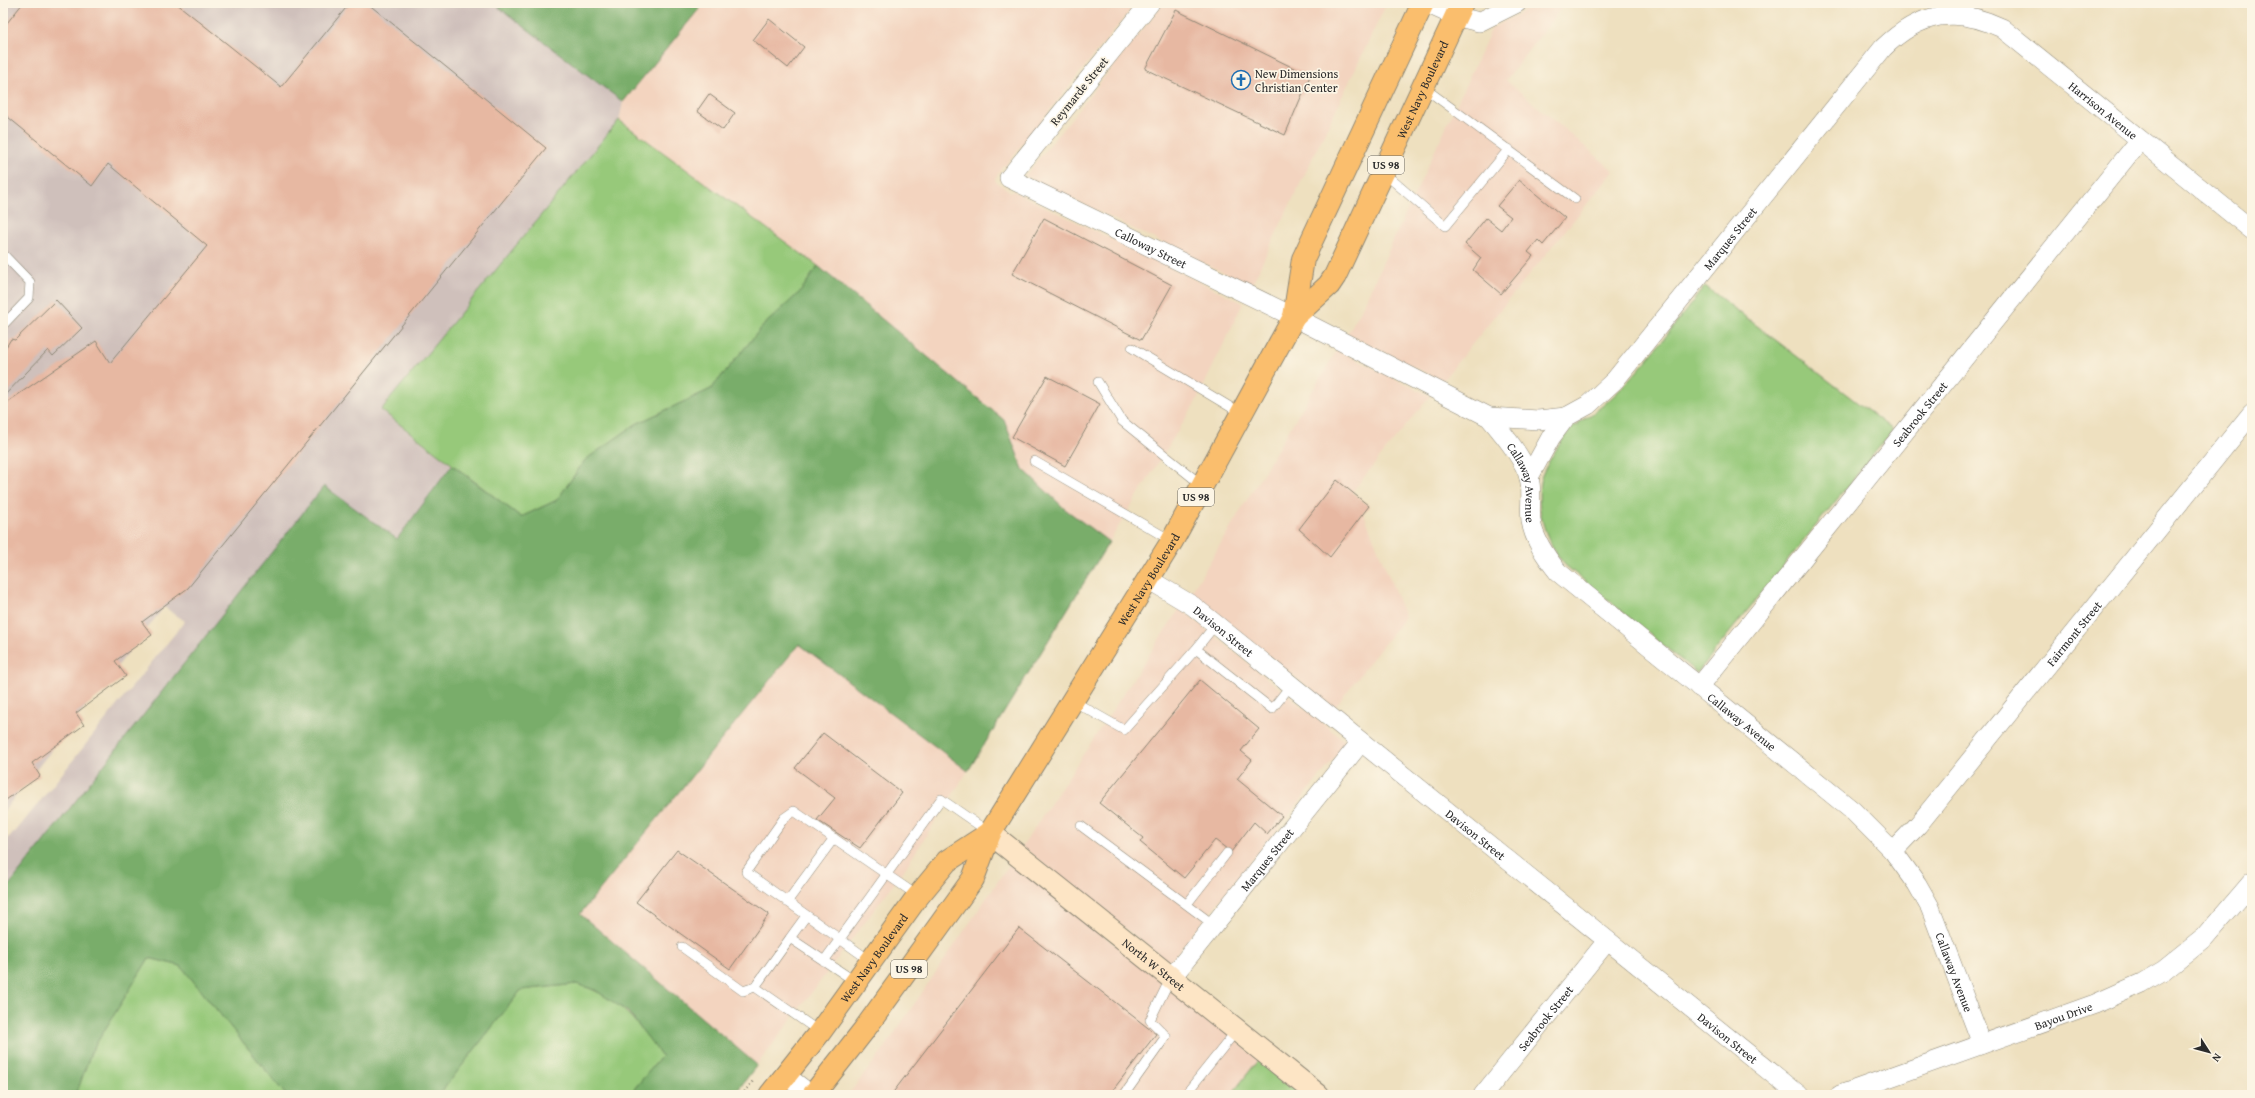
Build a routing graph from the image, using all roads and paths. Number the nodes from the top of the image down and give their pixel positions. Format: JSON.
{"nodes":[{"id":1,"x":1150,"y":3,"type":"edge"},
{"id":2,"x":1423,"y":3,"type":"edge"},
{"id":3,"x":1426,"y":3,"type":"edge"},
{"id":4,"x":1517,"y":3,"type":"edge"},
{"id":5,"x":1458,"y":10,"type":"edge"},
{"id":6,"x":1944,"y":15,"type":"joint"},
{"id":7,"x":1422,"y":86,"type":"junction"},
{"id":8,"x":2140,"y":140,"type":"junction"},
{"id":9,"x":1509,"y":150,"type":"junction"},
{"id":10,"x":1382,"y":172,"type":"junction"},
{"id":11,"x":1009,"y":178,"type":"joint"},
{"id":12,"x":1575,"y":199,"type":"dead end"},
{"id":13,"x":2252,"y":230,"type":"edge"},
{"id":14,"x":3,"y":254,"type":"edge"},
{"id":15,"x":1294,"y":317,"type":"junction"},
{"id":16,"x":3,"y":325,"type":"edge"},
{"id":17,"x":1132,"y":348,"type":"dead end"},
{"id":18,"x":1098,"y":382,"type":"dead end"},
{"id":19,"x":2252,"y":413,"type":"edge"},
{"id":20,"x":1242,"y":414,"type":"junction"},
{"id":21,"x":1489,"y":416,"type":"junction"},
{"id":22,"x":1566,"y":417,"type":"junction"},
{"id":23,"x":1034,"y":461,"type":"dead end"},
{"id":24,"x":1529,"y":478,"type":"junction"},
{"id":25,"x":1203,"y":486,"type":"junction"},
{"id":26,"x":1172,"y":542,"type":"junction"},
{"id":27,"x":1148,"y":579,"type":"junction"},
{"id":28,"x":1216,"y":624,"type":"junction"},
{"id":29,"x":1196,"y":649,"type":"junction"},
{"id":30,"x":1291,"y":685,"type":"junction"},
{"id":31,"x":1699,"y":686,"type":"junction"},
{"id":32,"x":1073,"y":701,"type":"junction"},
{"id":33,"x":1361,"y":742,"type":"junction"},
{"id":34,"x":1082,"y":826,"type":"dead end"},
{"id":35,"x":990,"y":833,"type":"junction"},
{"id":36,"x":834,"y":838,"type":"junction"},
{"id":37,"x":1893,"y":851,"type":"junction"},
{"id":38,"x":1227,"y":853,"type":"dead end"},
{"id":39,"x":887,"y":874,"type":"junction"},
{"id":40,"x":2252,"y":882,"type":"edge"},
{"id":41,"x":918,"y":896,"type":"junction"},
{"id":42,"x":787,"y":902,"type":"junction"},
{"id":43,"x":1187,"y":904,"type":"junction"},
{"id":44,"x":806,"y":916,"type":"junction"},
{"id":45,"x":1214,"y":925,"type":"junction"},
{"id":46,"x":790,"y":938,"type":"junction"},
{"id":47,"x":840,"y":939,"type":"junction"},
{"id":48,"x":1607,"y":941,"type":"junction"},
{"id":49,"x":682,"y":947,"type":"dead end"},
{"id":50,"x":824,"y":961,"type":"junction"},
{"id":51,"x":872,"y":962,"type":"junction"},
{"id":52,"x":1172,"y":976,"type":"junction"},
{"id":53,"x":857,"y":982,"type":"junction"},
{"id":54,"x":755,"y":987,"type":"junction"},
{"id":55,"x":1238,"y":1030,"type":"junction"},
{"id":56,"x":820,"y":1032,"type":"junction"},
{"id":57,"x":1982,"y":1044,"type":"junction"},
{"id":58,"x":785,"y":1075,"type":"junction"},
{"id":59,"x":770,"y":1095,"type":"edge"},
{"id":60,"x":812,"y":1095,"type":"edge"},
{"id":61,"x":1124,"y":1095,"type":"edge"},
{"id":62,"x":1185,"y":1095,"type":"edge"},
{"id":63,"x":1318,"y":1095,"type":"edge"},
{"id":64,"x":1483,"y":1095,"type":"edge"},
{"id":65,"x":1799,"y":1095,"type":"edge"},
{"id":66,"x":1840,"y":1095,"type":"edge"}],
"edges":[{"from":1,"to":11,"type":"street","name":"Reymarde Street"},
{"from":2,"to":15,"type":"main road","name":"West Navy Boulevard","number":"US 98"},
{"from":3,"to":5,"type":"street"},
{"from":4,"to":5,"type":"street"},
{"from":5,"to":7,"type":"main road","name":"West Navy Boulevard","number":"US 98"},
{"from":6,"to":8,"type":"street","name":"Harrison Avenue"},
{"from":6,"to":22,"type":"street","name":"Marques Street"},
{"from":7,"to":9,"type":"lane"},
{"from":7,"to":10,"type":"main road","name":"West Navy Boulevard","number":"US 98"},
{"from":8,"to":13,"type":"street","name":"Harrison Avenue"},
{"from":8,"to":31,"type":"street","name":"Seabrook Street"},
{"from":9,"to":10,"type":"lane"},
{"from":9,"to":12,"type":"lane"},
{"from":10,"to":15,"type":"main road","name":"West Navy Boulevard","number":"US 98"},
{"from":11,"to":15,"type":"street","name":"Calloway Street"},
{"from":14,"to":16,"type":"lane"},
{"from":15,"to":20,"type":"main road","name":"West Navy Boulevard","number":"US 98"},
{"from":15,"to":21,"type":"street","name":"Callaway Avenue"},
{"from":17,"to":20,"type":"lane"},
{"from":18,"to":25,"type":"lane"},
{"from":19,"to":37,"type":"street","name":"Fairmont Street"},
{"from":20,"to":25,"type":"main road","name":"West Navy Boulevard","number":"US 98"},
{"from":21,"to":22,"type":"street","name":"Callaway Avenue"},
{"from":21,"to":24,"type":"street","name":"Callaway Avenue"},
{"from":22,"to":24,"type":"street","name":"Marques Street"},
{"from":23,"to":26,"type":"lane"},
{"from":24,"to":31,"type":"street","name":"Callaway Avenue"},
{"from":25,"to":26,"type":"main road","name":"West Navy Boulevard","number":"US 98"},
{"from":26,"to":27,"type":"main road","name":"West Navy Boulevard","number":"US 98"},
{"from":27,"to":28,"type":"street","name":"Davison Street"},
{"from":27,"to":32,"type":"main road","name":"West Navy Boulevard","number":"US 98"},
{"from":28,"to":29,"type":"lane"},
{"from":28,"to":30,"type":"street","name":"Davison Street"},
{"from":29,"to":30,"type":"lane"},
{"from":29,"to":32,"type":"lane"},
{"from":30,"to":33,"type":"street","name":"Davison Street"},
{"from":31,"to":37,"type":"street","name":"Callaway Avenue"},
{"from":32,"to":35,"type":"main road","name":"West Navy Boulevard","number":"US 98"},
{"from":33,"to":45,"type":"street","name":"Marques Street"},
{"from":33,"to":48,"type":"street","name":"Davison Street"},
{"from":34,"to":43,"type":"lane"},
{"from":35,"to":39,"type":"lane"},
{"from":35,"to":41,"type":"main road","name":"West Navy Boulevard","number":"US 98"},
{"from":35,"to":52,"type":"main road","name":"North W Street"},
{"from":35,"to":60,"type":"main road","name":"West Navy Boulevard","number":"US 98"},
{"from":36,"to":39,"type":"lane"},
{"from":36,"to":42,"type":"lane"},
{"from":36,"to":42,"type":"lane"},
{"from":37,"to":57,"type":"street","name":"Callaway Avenue"},
{"from":38,"to":43,"type":"lane"},
{"from":39,"to":41,"type":"lane"},
{"from":39,"to":47,"type":"lane"},
{"from":40,"to":57,"type":"street","name":"Bayou Drive"},
{"from":41,"to":51,"type":"main road","name":"West Navy Boulevard","number":"US 98"},
{"from":42,"to":44,"type":"lane"},
{"from":43,"to":45,"type":"lane"},
{"from":44,"to":46,"type":"lane"},
{"from":44,"to":47,"type":"lane"},
{"from":45,"to":52,"type":"street","name":"Marques Street"},
{"from":46,"to":50,"type":"lane"},
{"from":46,"to":54,"type":"lane"},
{"from":47,"to":50,"type":"lane"},
{"from":47,"to":51,"type":"lane"},
{"from":48,"to":64,"type":"street","name":"Seabrook Street"},
{"from":48,"to":65,"type":"street","name":"Davison Street"},
{"from":49,"to":54,"type":"lane"},
{"from":50,"to":53,"type":"lane"},
{"from":51,"to":53,"type":"main road","name":"West Navy Boulevard","number":"US 98"},
{"from":52,"to":55,"type":"main road","name":"North W Street"},
{"from":52,"to":61,"type":"lane"},
{"from":53,"to":56,"type":"main road","name":"West Navy Boulevard","number":"US 98"},
{"from":54,"to":56,"type":"lane"},
{"from":55,"to":62,"type":"lane"},
{"from":55,"to":63,"type":"main road","name":"North W Street"},
{"from":56,"to":58,"type":"main road","name":"West Navy Boulevard","number":"US 98"},
{"from":57,"to":66,"type":"street","name":"Bayou Drive"},
{"from":58,"to":59,"type":"main road","name":"West Navy Boulevard","number":"US 98"},
{"from":58,"to":60,"type":"street"}]}
